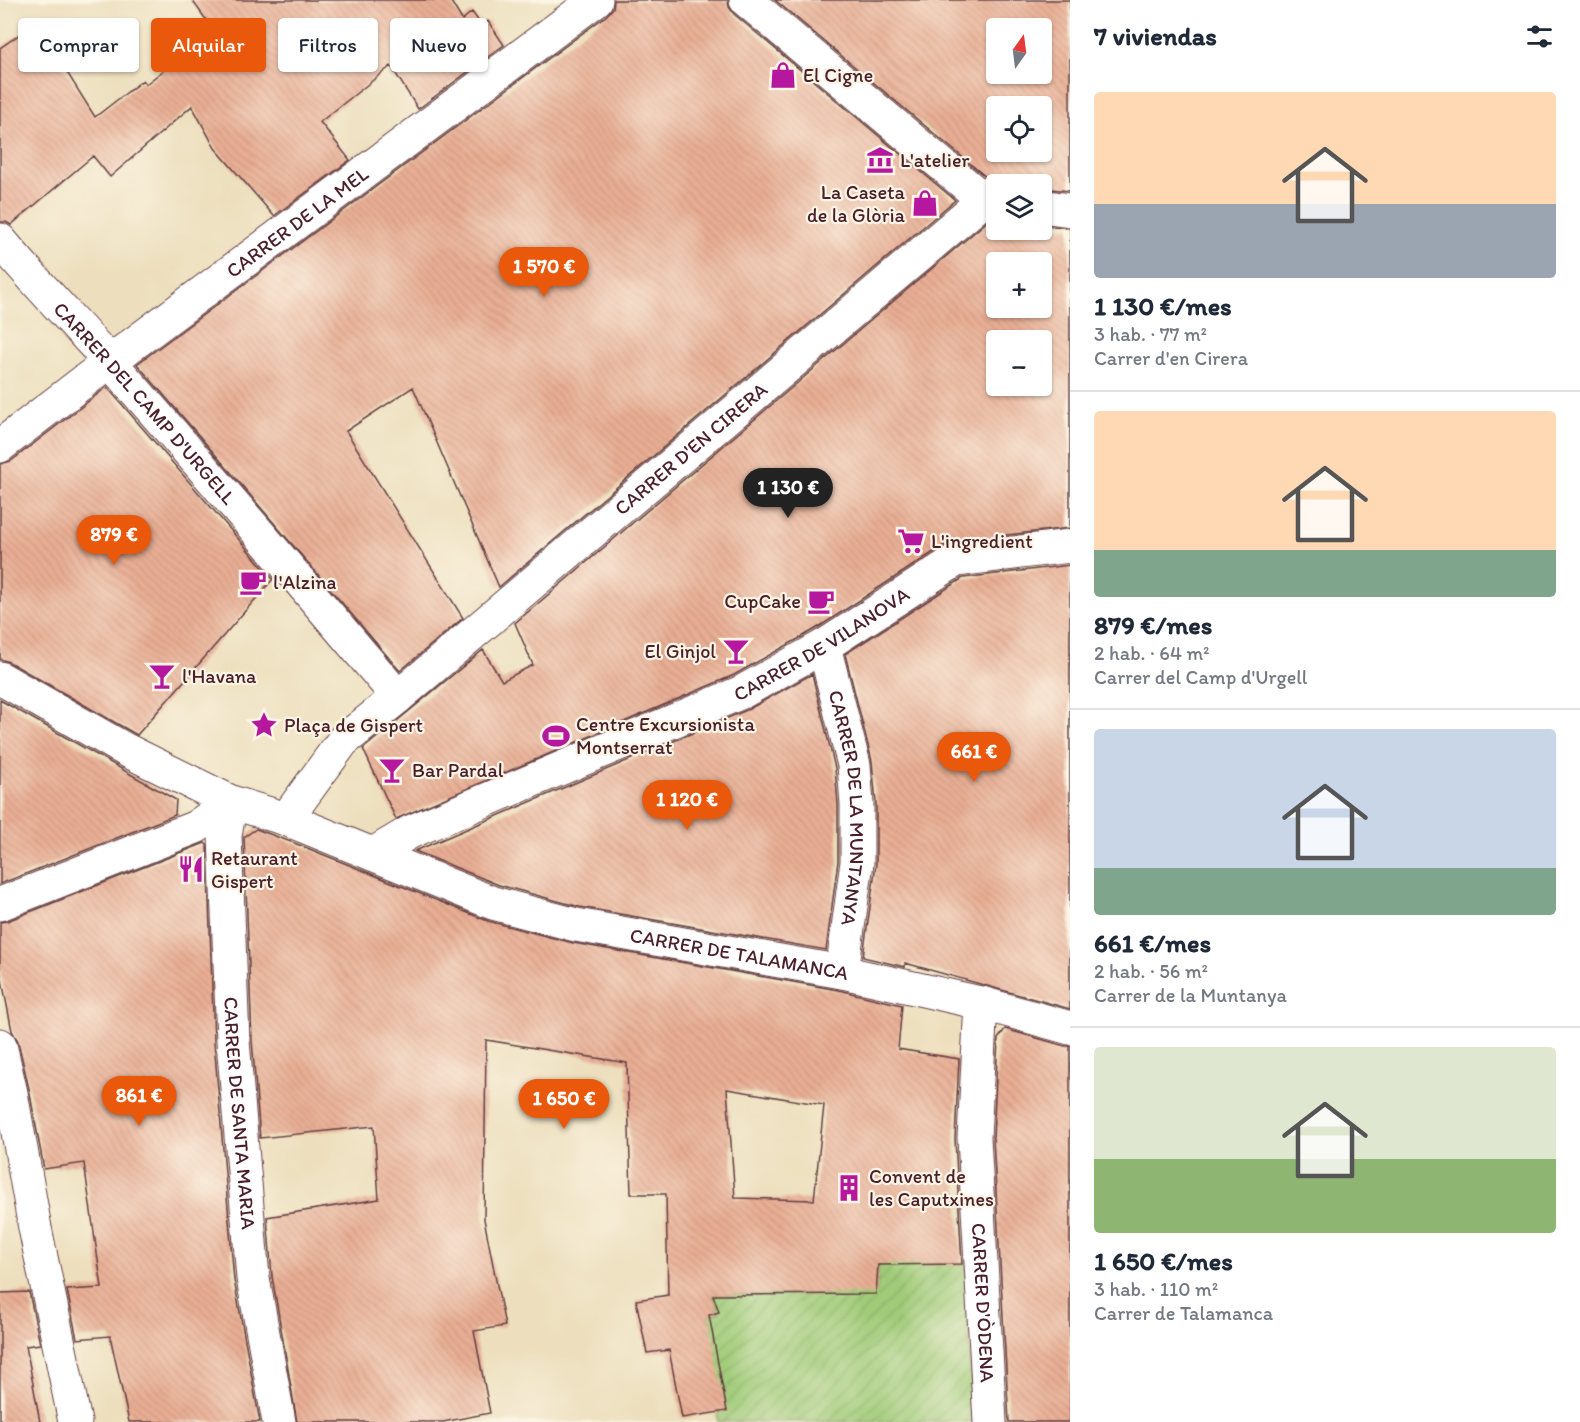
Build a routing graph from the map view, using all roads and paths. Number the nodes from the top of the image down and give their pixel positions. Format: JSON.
{"nodes":[{"id":1,"x":596,"y":0,"type":"edge"},
{"id":2,"x":746,"y":0,"type":"edge"},
{"id":3,"x":986,"y":198,"type":"edge"},
{"id":4,"x":986,"y":204,"type":"edge"},
{"id":5,"x":1052,"y":208,"type":"edge"},
{"id":6,"x":1070,"y":210,"type":"edge"},
{"id":7,"x":0,"y":240,"type":"edge"},
{"id":8,"x":109,"y":362,"type":"junction"},
{"id":9,"x":0,"y":446,"type":"edge"},
{"id":10,"x":1070,"y":546,"type":"edge"},
{"id":11,"x":824,"y":646,"type":"junction"},
{"id":12,"x":0,"y":678,"type":"edge"},
{"id":13,"x":398,"y":697,"type":"junction"},
{"id":14,"x":231,"y":802,"type":"junction"},
{"id":15,"x":286,"y":819,"type":"junction"},
{"id":16,"x":373,"y":854,"type":"junction"},
{"id":17,"x":0,"y":904,"type":"edge"},
{"id":18,"x":842,"y":972,"type":"junction"},
{"id":19,"x":981,"y":1003,"type":"junction"},
{"id":20,"x":1070,"y":1028,"type":"edge"},
{"id":21,"x":0,"y":1045,"type":"edge"},
{"id":22,"x":75,"y":1422,"type":"edge"},
{"id":23,"x":279,"y":1422,"type":"edge"},
{"id":24,"x":990,"y":1422,"type":"edge"}],
"edges":[{"from":1,"to":8,"type":"street","name":"CARRER DE LA MEL"},
{"from":2,"to":3,"type":"street"},
{"from":4,"to":13,"type":"street","name":"CARRER D'EN CIRERA"},
{"from":5,"to":6,"type":"street"},
{"from":7,"to":8,"type":"street","name":"CARRER DEL CAMP D'URGELL"},
{"from":8,"to":9,"type":"street","name":"CARRER DE LA MEL"},
{"from":8,"to":13,"type":"street","name":"CARRER DEL CAMP D'URGELL"},
{"from":10,"to":11,"type":"street","name":"CARRER DE VILANOVA"},
{"from":11,"to":16,"type":"street","name":"CARRER DE VILANOVA"},
{"from":11,"to":18,"type":"street","name":"CARRER DE LA MUNTANYA"},
{"from":12,"to":14,"type":"street","name":"CARRER DE TALAMANCA"},
{"from":13,"to":15,"type":"street","name":"CARRER D'EN CIRERA"},
{"from":14,"to":15,"type":"street","name":"CARRER DE TALAMANCA"},
{"from":14,"to":17,"type":"street"},
{"from":14,"to":23,"type":"street","name":"CARRER DE SANTA MARIA"},
{"from":15,"to":16,"type":"street","name":"CARRER DE TALAMANCA"},
{"from":16,"to":18,"type":"street","name":"CARRER DE TALAMANCA"},
{"from":18,"to":19,"type":"street","name":"CARRER DE TALAMANCA"},
{"from":19,"to":20,"type":"street","name":"CARRER DE TALAMANCA"},
{"from":19,"to":24,"type":"street","name":"CARRER D'ÒDENA"},
{"from":21,"to":22,"type":"street"}]}
